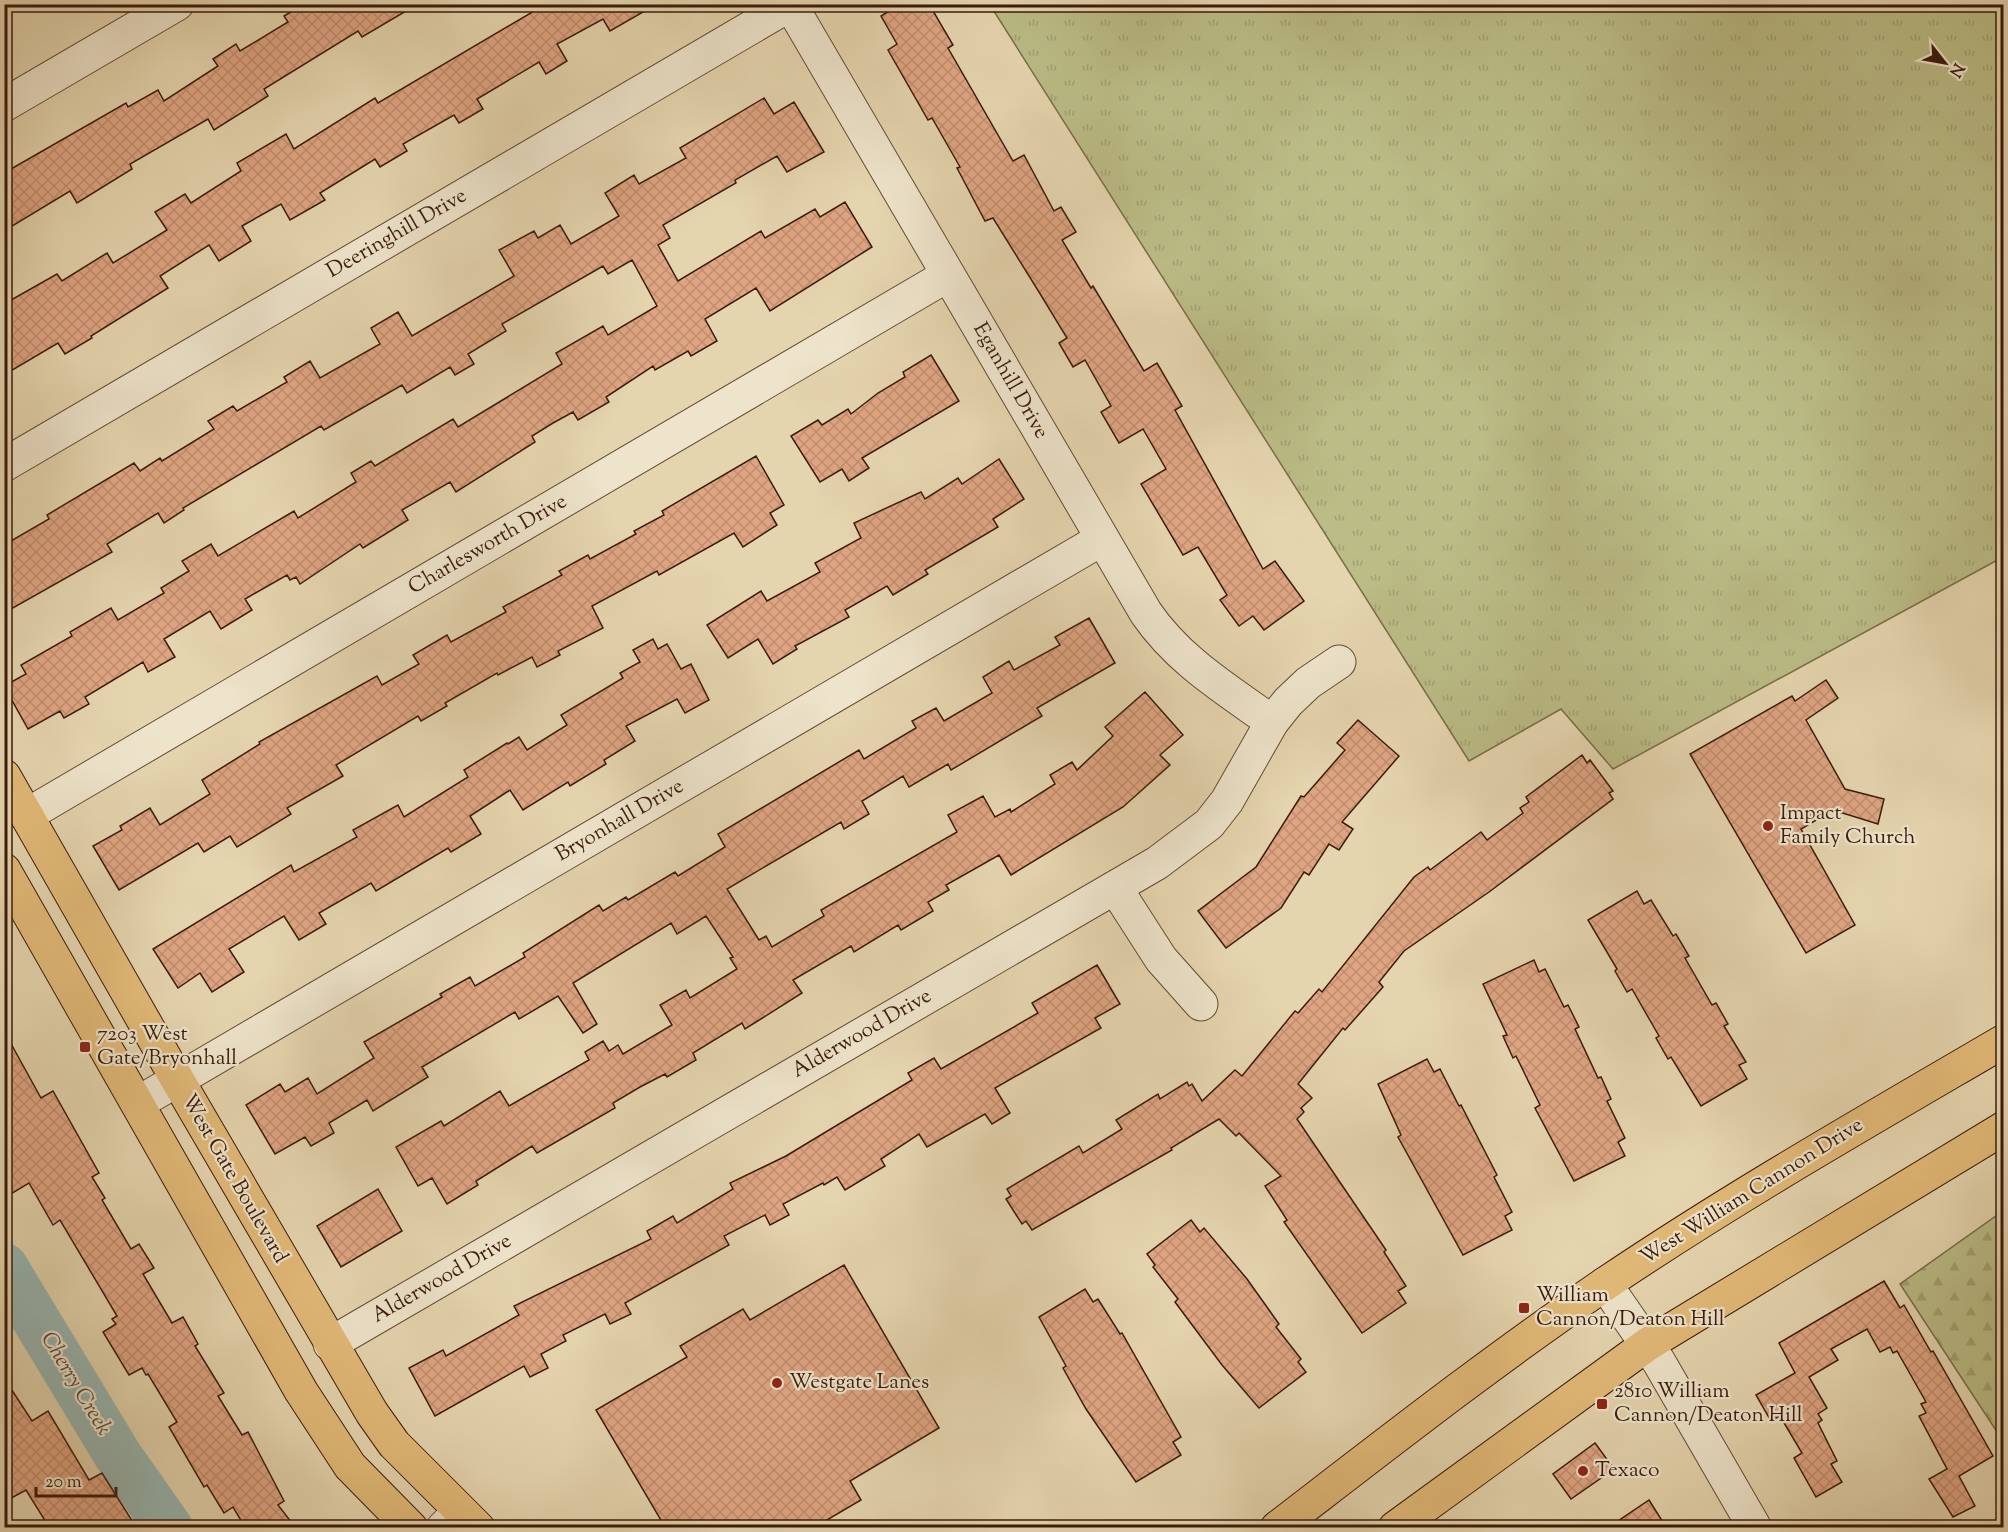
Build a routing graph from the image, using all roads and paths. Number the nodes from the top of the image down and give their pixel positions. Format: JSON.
{"nodes":[{"id":1,"x":177,"y":4,"type":"edge"},
{"id":2,"x":791,"y":5,"type":"edge"},
{"id":3,"x":4,"y":105,"type":"edge"},
{"id":4,"x":948,"y":275,"type":"junction"},
{"id":5,"x":4,"y":465,"type":"edge"},
{"id":6,"x":1102,"y":539,"type":"junction"},
{"id":7,"x":1339,"y":662,"type":"dead end"},
{"id":8,"x":1272,"y":722,"type":"junction"},
{"id":9,"x":4,"y":776,"type":"edge"},
{"id":10,"x":27,"y":815,"type":"junction"},
{"id":11,"x":4,"y":870,"type":"edge"},
{"id":12,"x":1116,"y":889,"type":"junction"},
{"id":13,"x":1201,"y":1004,"type":"dead end"},
{"id":14,"x":2004,"y":1041,"type":"edge"},
{"id":15,"x":177,"y":1079,"type":"junction"},
{"id":16,"x":138,"y":1102,"type":"junction"},
{"id":17,"x":2004,"y":1128,"type":"edge"},
{"id":18,"x":1605,"y":1284,"type":"junction"},
{"id":19,"x":330,"y":1344,"type":"junction"},
{"id":20,"x":1648,"y":1344,"type":"junction"},
{"id":21,"x":460,"y":1522,"type":"edge"},
{"id":22,"x":411,"y":1527,"type":"edge"},
{"id":23,"x":1277,"y":1527,"type":"edge"},
{"id":24,"x":1395,"y":1527,"type":"edge"},
{"id":25,"x":1755,"y":1527,"type":"edge"}],
"edges":[{"from":1,"to":3,"type":"street"},
{"from":2,"to":4,"type":"street","name":"Eganhill Drive"},
{"from":2,"to":5,"type":"street","name":"Deeringhill Drive"},
{"from":4,"to":6,"type":"street","name":"Eganhill Drive"},
{"from":4,"to":10,"type":"street","name":"Charlesworth Drive"},
{"from":6,"to":8,"type":"street","name":"Eganhill Drive"},
{"from":6,"to":15,"type":"street","name":"Bryonhall Drive"},
{"from":7,"to":8,"type":"street","name":"Alderwood Drive"},
{"from":8,"to":12,"type":"street","name":"Alderwood Drive"},
{"from":9,"to":10,"type":"main road","name":"West Gate Boulevard"},
{"from":10,"to":15,"type":"main road","name":"West Gate Boulevard"},
{"from":11,"to":16,"type":"main road"},
{"from":12,"to":13,"type":"street"},
{"from":12,"to":19,"type":"street","name":"Alderwood Drive"},
{"from":14,"to":18,"type":"main road","name":"West William Cannon Drive"},
{"from":15,"to":16,"type":"street","name":"Bryonhall Drive"},
{"from":15,"to":19,"type":"main road","name":"West Gate Boulevard"},
{"from":16,"to":22,"type":"main road"},
{"from":17,"to":20,"type":"main road"},
{"from":18,"to":20,"type":"street"},
{"from":18,"to":23,"type":"main road","name":"West William Cannon Drive"},
{"from":19,"to":21,"type":"main road","name":"West Gate Boulevard"},
{"from":20,"to":24,"type":"main road"},
{"from":20,"to":25,"type":"street"}]}
